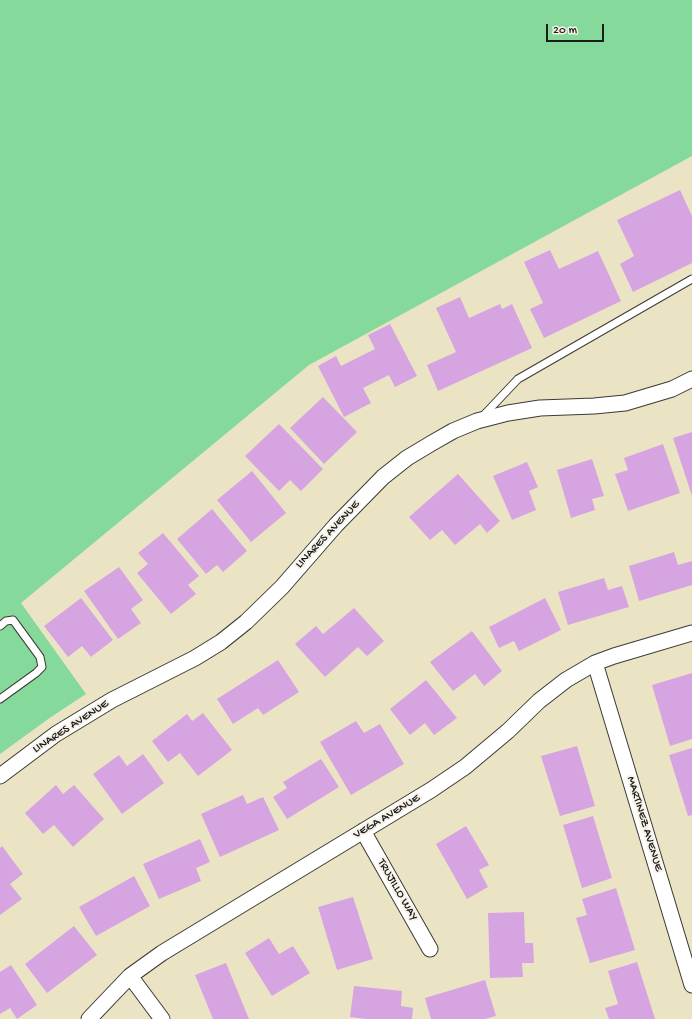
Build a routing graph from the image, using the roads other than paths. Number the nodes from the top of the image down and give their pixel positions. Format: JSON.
{"nodes":[{"id":1,"x":692,"y":279,"type":"edge"},
{"id":2,"x":692,"y":379,"type":"edge"},
{"id":3,"x":477,"y":421,"type":"junction"},
{"id":4,"x":0,"y":626,"type":"edge"},
{"id":5,"x":692,"y":633,"type":"edge"},
{"id":6,"x":595,"y":663,"type":"junction"},
{"id":7,"x":0,"y":699,"type":"edge"},
{"id":8,"x":0,"y":776,"type":"edge"},
{"id":9,"x":364,"y":831,"type":"junction"},
{"id":10,"x":430,"y":949,"type":"dead end"},
{"id":11,"x":130,"y":976,"type":"junction"},
{"id":12,"x":692,"y":985,"type":"edge"},
{"id":13,"x":89,"y":1019,"type":"edge"},
{"id":14,"x":162,"y":1019,"type":"edge"}],
"edges":[{"from":1,"to":3,"type":"lane"},
{"from":2,"to":3,"type":"street","name":"LINARES AVENUE"},
{"from":3,"to":8,"type":"street","name":"LINARES AVENUE"},
{"from":4,"to":7,"type":"lane"},
{"from":5,"to":6,"type":"street","name":"VEGA AVENUE"},
{"from":6,"to":9,"type":"street","name":"VEGA AVENUE"},
{"from":6,"to":12,"type":"street","name":"MARTINEZ AVENUE"},
{"from":9,"to":10,"type":"street","name":"TRUJILLO WAY"},
{"from":9,"to":11,"type":"street","name":"VEGA AVENUE"},
{"from":11,"to":13,"type":"street","name":"VEGA AVENUE"},
{"from":11,"to":14,"type":"street"}]}
